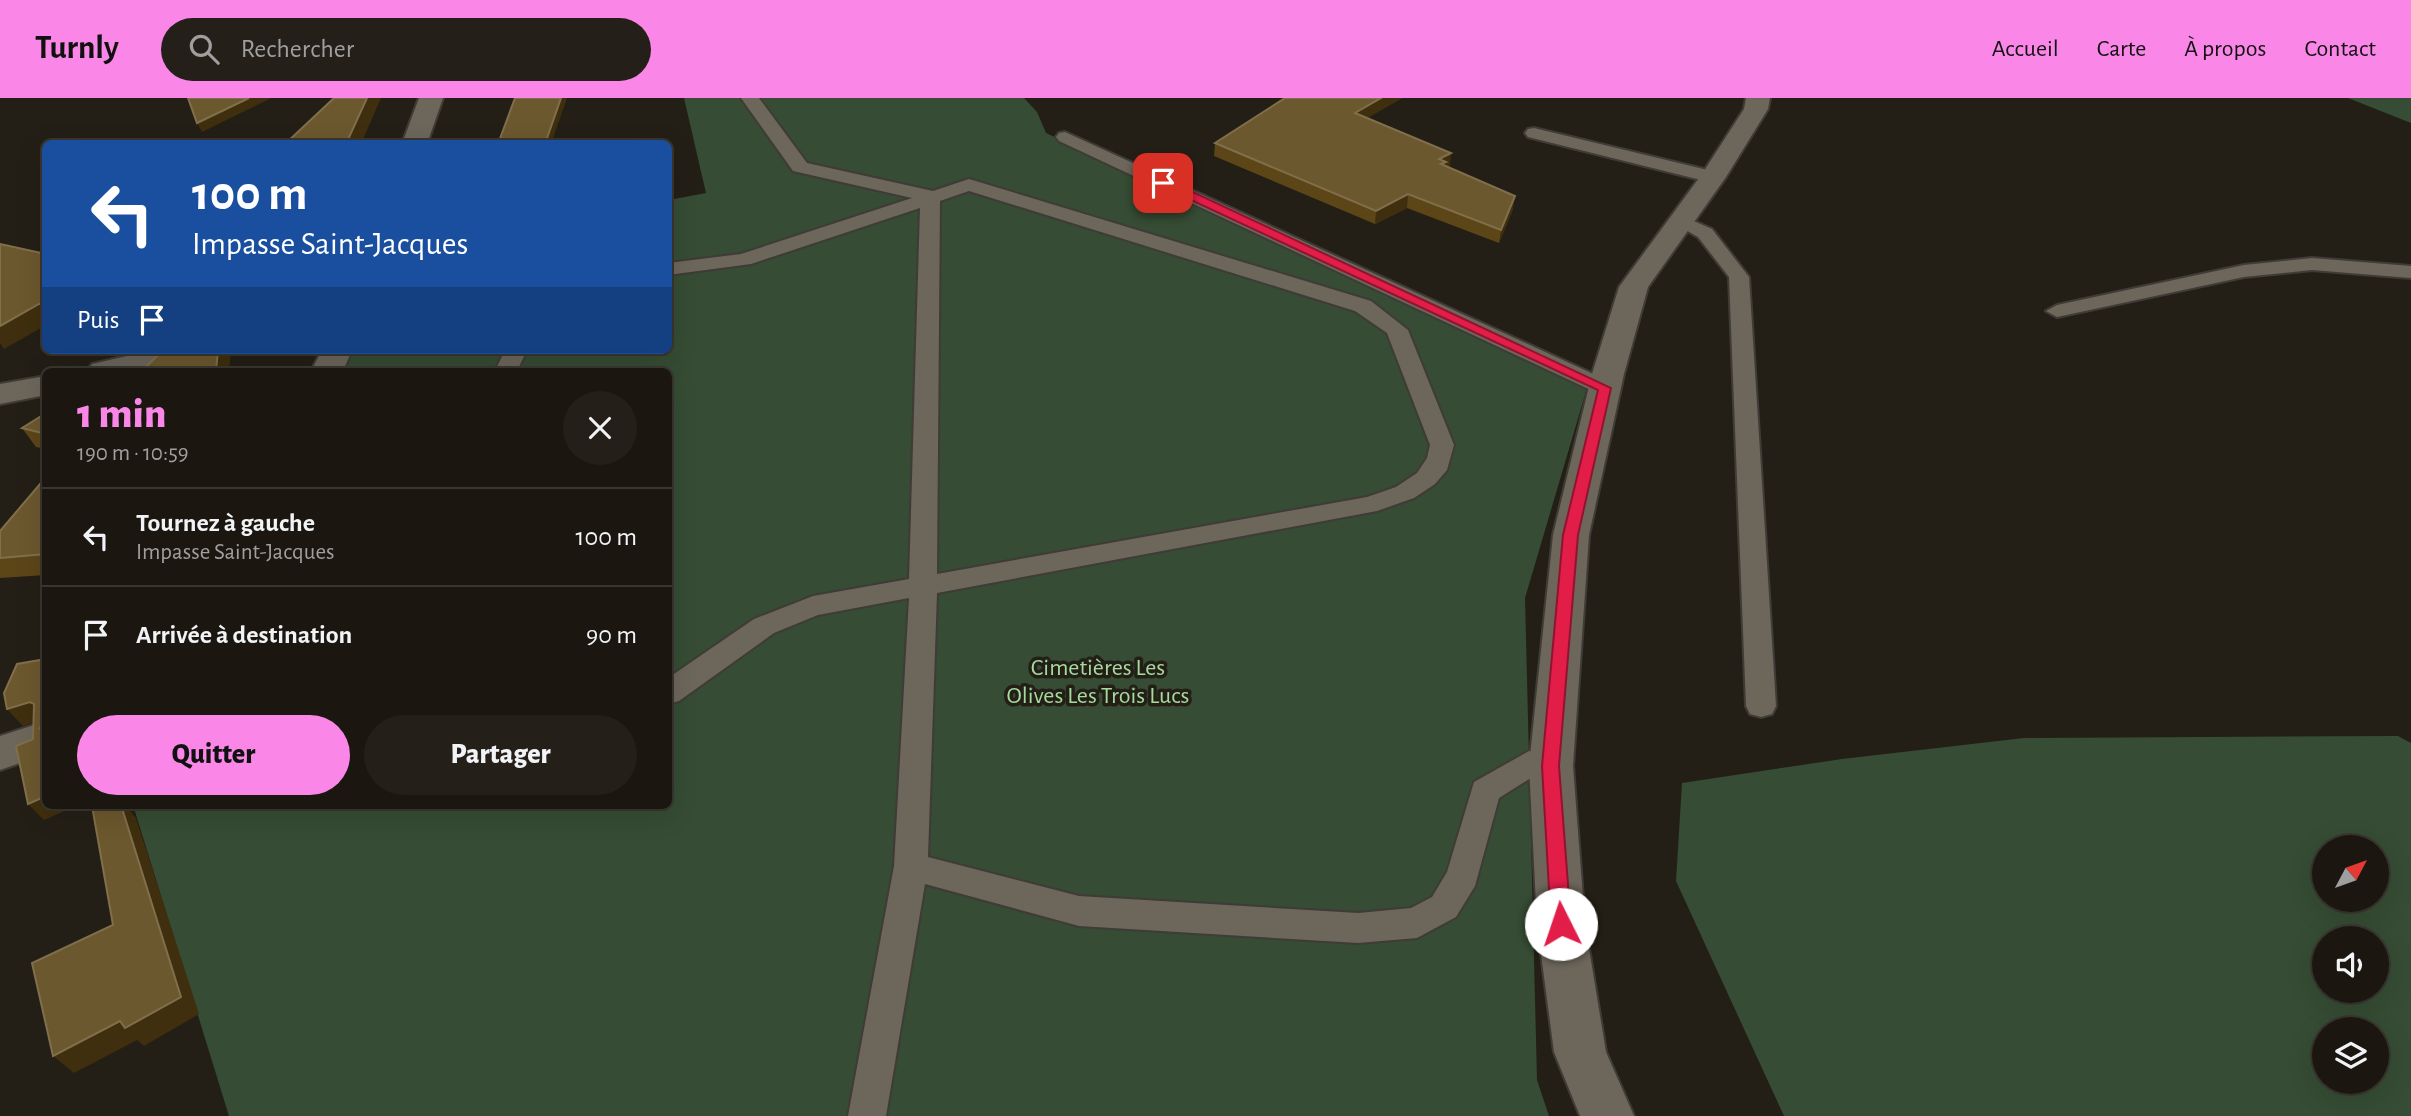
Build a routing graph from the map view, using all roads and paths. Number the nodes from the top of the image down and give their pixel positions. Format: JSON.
{"nodes":[{"id":1,"x":431,"y":98,"type":"edge"},
{"id":2,"x":750,"y":98,"type":"edge"},
{"id":3,"x":1758,"y":98,"type":"edge"},
{"id":4,"x":1534,"y":132,"type":"dead end"},
{"id":5,"x":1065,"y":137,"type":"dead end"},
{"id":6,"x":415,"y":140,"type":"edge"},
{"id":7,"x":1713,"y":177,"type":"junction"},
{"id":8,"x":930,"y":196,"type":"junction"},
{"id":9,"x":1680,"y":221,"type":"junction"},
{"id":10,"x":672,"y":269,"type":"edge"},
{"id":11,"x":2411,"y":272,"type":"edge"},
{"id":12,"x":2057,"y":311,"type":"dead end"},
{"id":13,"x":177,"y":354,"type":"edge"},
{"id":14,"x":116,"y":368,"type":"edge"},
{"id":15,"x":42,"y":385,"type":"edge"},
{"id":16,"x":1605,"y":388,"type":"junction"},
{"id":17,"x":0,"y":394,"type":"edge"},
{"id":18,"x":923,"y":585,"type":"junction"},
{"id":19,"x":672,"y":691,"type":"edge"},
{"id":20,"x":1761,"y":706,"type":"dead end"},
{"id":21,"x":42,"y":738,"type":"edge"},
{"id":22,"x":0,"y":753,"type":"edge"},
{"id":23,"x":1550,"y":766,"type":"junction"},
{"id":24,"x":911,"y":866,"type":"junction"},
{"id":25,"x":867,"y":1116,"type":"edge"},
{"id":26,"x":1607,"y":1116,"type":"edge"}],
"edges":[{"from":1,"to":6,"type":"street"},
{"from":2,"to":8,"type":"lane"},
{"from":3,"to":7,"type":"street"},
{"from":4,"to":7,"type":"lane"},
{"from":5,"to":16,"type":"lane"},
{"from":7,"to":9,"type":"street"},
{"from":8,"to":10,"type":"lane"},
{"from":8,"to":18,"type":"lane"},
{"from":8,"to":18,"type":"lane"},
{"from":9,"to":16,"type":"street"},
{"from":9,"to":20,"type":"lane"},
{"from":11,"to":12,"type":"lane"},
{"from":13,"to":14,"type":"street"},
{"from":15,"to":17,"type":"street"},
{"from":16,"to":23,"type":"street"},
{"from":18,"to":19,"type":"lane"},
{"from":18,"to":24,"type":"lane"},
{"from":21,"to":22,"type":"street"},
{"from":23,"to":24,"type":"lane"},
{"from":23,"to":26,"type":"street"},
{"from":24,"to":25,"type":"lane"}]}
